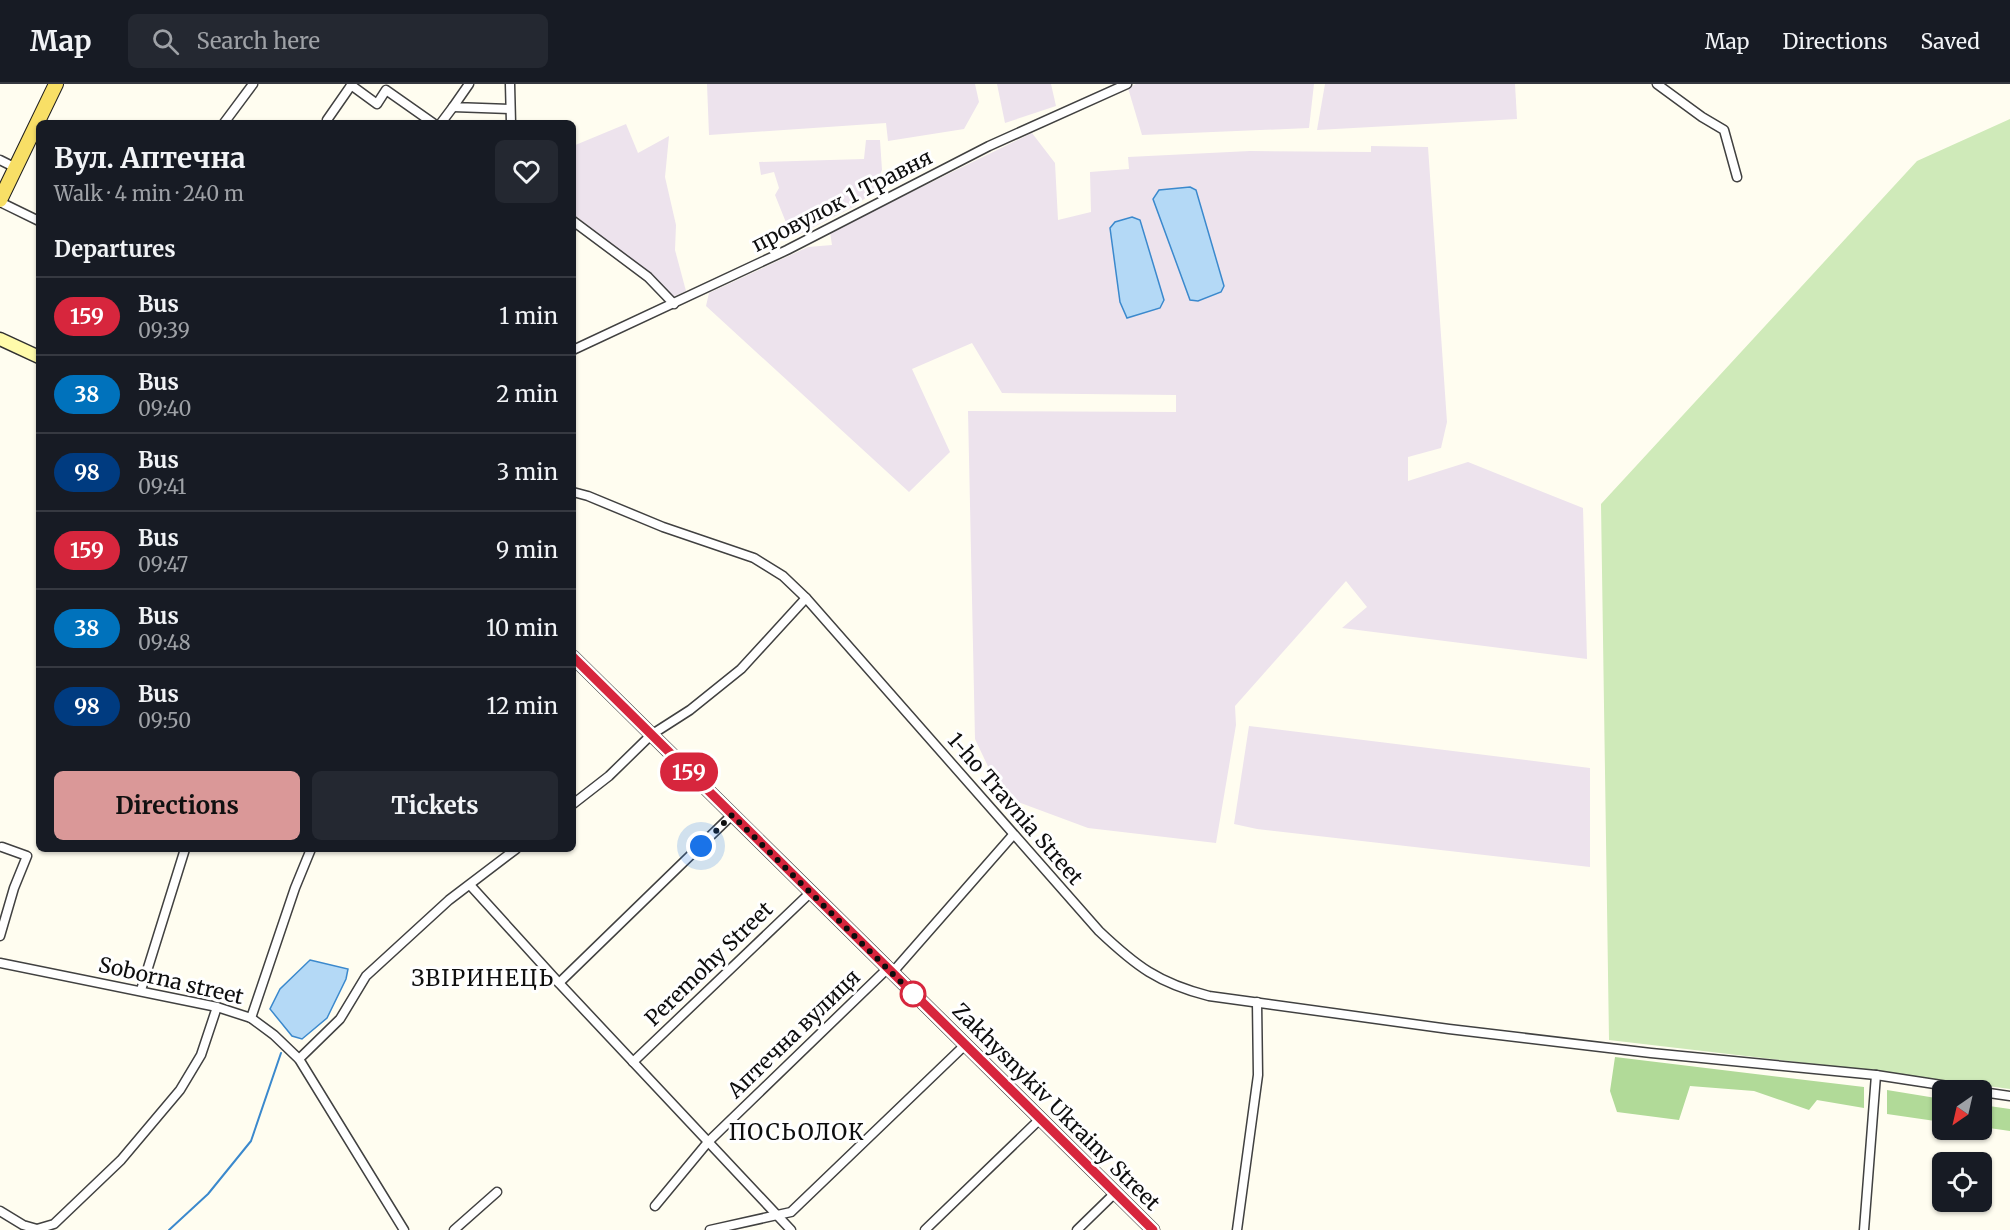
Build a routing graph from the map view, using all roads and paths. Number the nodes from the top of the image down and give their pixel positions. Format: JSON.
{"nodes":[{"id":1,"x":56,"y":84,"type":"edge"},
{"id":2,"x":253,"y":84,"type":"edge"},
{"id":3,"x":469,"y":84,"type":"edge"},
{"id":4,"x":510,"y":84,"type":"edge"},
{"id":5,"x":1128,"y":84,"type":"edge"},
{"id":6,"x":1658,"y":84,"type":"edge"},
{"id":7,"x":352,"y":85,"type":"edge"},
{"id":8,"x":453,"y":107,"type":"junction"},
{"id":9,"x":510,"y":109,"type":"junction"},
{"id":10,"x":38,"y":120,"type":"edge"},
{"id":11,"x":226,"y":120,"type":"edge"},
{"id":12,"x":327,"y":120,"type":"dead end"},
{"id":13,"x":429,"y":120,"type":"edge"},
{"id":14,"x":443,"y":120,"type":"edge"},
{"id":15,"x":511,"y":120,"type":"edge"},
{"id":16,"x":36,"y":125,"type":"edge"},
{"id":17,"x":0,"y":160,"type":"edge"},
{"id":18,"x":15,"y":168,"type":"junction"},
{"id":19,"x":1737,"y":177,"type":"dead end"},
{"id":20,"x":0,"y":201,"type":"edge"},
{"id":21,"x":36,"y":219,"type":"edge"},
{"id":22,"x":576,"y":223,"type":"edge"},
{"id":23,"x":674,"y":304,"type":"junction"},
{"id":24,"x":0,"y":339,"type":"edge"},
{"id":25,"x":576,"y":349,"type":"edge"},
{"id":26,"x":36,"y":356,"type":"edge"},
{"id":27,"x":576,"y":493,"type":"edge"},
{"id":28,"x":806,"y":598,"type":"junction"},
{"id":29,"x":576,"y":660,"type":"edge"},
{"id":30,"x":651,"y":735,"type":"junction"},
{"id":31,"x":576,"y":802,"type":"edge"},
{"id":32,"x":732,"y":815,"type":"junction"},
{"id":33,"x":1013,"y":835,"type":"junction"},
{"id":34,"x":2,"y":847,"type":"dead end"},
{"id":35,"x":184,"y":852,"type":"edge"},
{"id":36,"x":310,"y":852,"type":"edge"},
{"id":37,"x":512,"y":852,"type":"edge"},
{"id":38,"x":470,"y":885,"type":"junction"},
{"id":39,"x":810,"y":893,"type":"junction"},
{"id":40,"x":0,"y":936,"type":"edge"},
{"id":41,"x":0,"y":963,"type":"edge"},
{"id":42,"x":889,"y":971,"type":"junction"},
{"id":43,"x":559,"y":983,"type":"junction"},
{"id":44,"x":141,"y":990,"type":"junction"},
{"id":45,"x":1257,"y":1002,"type":"junction"},
{"id":46,"x":217,"y":1007,"type":"junction"},
{"id":47,"x":251,"y":1018,"type":"junction"},
{"id":48,"x":965,"y":1045,"type":"junction"},
{"id":49,"x":299,"y":1059,"type":"junction"},
{"id":50,"x":633,"y":1062,"type":"junction"},
{"id":51,"x":1876,"y":1075,"type":"junction"},
{"id":52,"x":1932,"y":1084,"type":"edge"},
{"id":53,"x":1992,"y":1093,"type":"edge"},
{"id":54,"x":2010,"y":1096,"type":"edge"},
{"id":55,"x":1040,"y":1119,"type":"junction"},
{"id":56,"x":708,"y":1142,"type":"junction"},
{"id":57,"x":497,"y":1192,"type":"dead end"},
{"id":58,"x":1115,"y":1193,"type":"junction"},
{"id":59,"x":655,"y":1206,"type":"dead end"},
{"id":60,"x":0,"y":1212,"type":"edge"},
{"id":61,"x":776,"y":1214,"type":"junction"},
{"id":62,"x":404,"y":1230,"type":"edge"},
{"id":63,"x":454,"y":1230,"type":"edge"},
{"id":64,"x":710,"y":1230,"type":"edge"},
{"id":65,"x":791,"y":1230,"type":"edge"},
{"id":66,"x":925,"y":1230,"type":"edge"},
{"id":67,"x":1077,"y":1230,"type":"edge"},
{"id":68,"x":1153,"y":1230,"type":"edge"},
{"id":69,"x":1238,"y":1230,"type":"edge"},
{"id":70,"x":1864,"y":1230,"type":"edge"}],
"edges":[{"from":1,"to":10,"type":"main road"},
{"from":2,"to":11,"type":"street"},
{"from":3,"to":8,"type":"street"},
{"from":4,"to":9,"type":"street"},
{"from":5,"to":23,"type":"street","name":"провулок 1 Травня"},
{"from":6,"to":19,"type":"street"},
{"from":7,"to":12,"type":"street"},
{"from":7,"to":13,"type":"street"},
{"from":8,"to":9,"type":"street"},
{"from":8,"to":14,"type":"street"},
{"from":9,"to":15,"type":"street"},
{"from":16,"to":18,"type":"main road"},
{"from":17,"to":18,"type":"street"},
{"from":18,"to":20,"type":"main road"},
{"from":20,"to":21,"type":"street"},
{"from":22,"to":23,"type":"street"},
{"from":23,"to":25,"type":"street","name":"провулок 1 Травня"},
{"from":24,"to":26,"type":"street"},
{"from":27,"to":28,"type":"street","name":"1-ho Travnia Street"},
{"from":28,"to":30,"type":"street"},
{"from":28,"to":33,"type":"street","name":"1-ho Travnia Street"},
{"from":29,"to":30,"type":"street","name":"Zakhysnykiv Ukrainy Street"},
{"from":30,"to":31,"type":"street"},
{"from":30,"to":32,"type":"street","name":"Zakhysnykiv Ukrainy Street"},
{"from":32,"to":39,"type":"street","name":"Zakhysnykiv Ukrainy Street"},
{"from":32,"to":43,"type":"street"},
{"from":33,"to":42,"type":"street","name":"Аптечна вулиця"},
{"from":33,"to":45,"type":"street","name":"1-ho Travnia Street"},
{"from":34,"to":40,"type":"street"},
{"from":35,"to":44,"type":"street"},
{"from":36,"to":47,"type":"street"},
{"from":37,"to":38,"type":"street"},
{"from":38,"to":43,"type":"street"},
{"from":38,"to":49,"type":"street"},
{"from":39,"to":42,"type":"street","name":"Zakhysnykiv Ukrainy Street"},
{"from":39,"to":50,"type":"street","name":"Peremohy Street"},
{"from":41,"to":44,"type":"street","name":"Soborna street"},
{"from":42,"to":48,"type":"street","name":"Zakhysnykiv Ukrainy Street"},
{"from":42,"to":56,"type":"street","name":"Аптечна вулиця"},
{"from":43,"to":50,"type":"street"},
{"from":44,"to":46,"type":"street","name":"Soborna street"},
{"from":45,"to":51,"type":"street","name":"1-ho Travnia Street"},
{"from":45,"to":69,"type":"street"},
{"from":46,"to":47,"type":"street","name":"Soborna street"},
{"from":46,"to":60,"type":"street"},
{"from":47,"to":49,"type":"street","name":"Soborna street"},
{"from":48,"to":55,"type":"street","name":"Zakhysnykiv Ukrainy Street"},
{"from":48,"to":61,"type":"street"},
{"from":49,"to":62,"type":"street","name":"Soborna street"},
{"from":50,"to":56,"type":"street"},
{"from":51,"to":52,"type":"street","name":"1-ho Travnia Street"},
{"from":51,"to":70,"type":"street"},
{"from":53,"to":54,"type":"street"},
{"from":55,"to":58,"type":"street","name":"Zakhysnykiv Ukrainy Street"},
{"from":55,"to":66,"type":"street"},
{"from":56,"to":59,"type":"street","name":"Аптечна вулиця"},
{"from":56,"to":61,"type":"street"},
{"from":57,"to":63,"type":"street"},
{"from":58,"to":67,"type":"street"},
{"from":58,"to":68,"type":"street","name":"Zakhysnykiv Ukrainy Street"},
{"from":61,"to":64,"type":"street"},
{"from":61,"to":65,"type":"street"}]}
